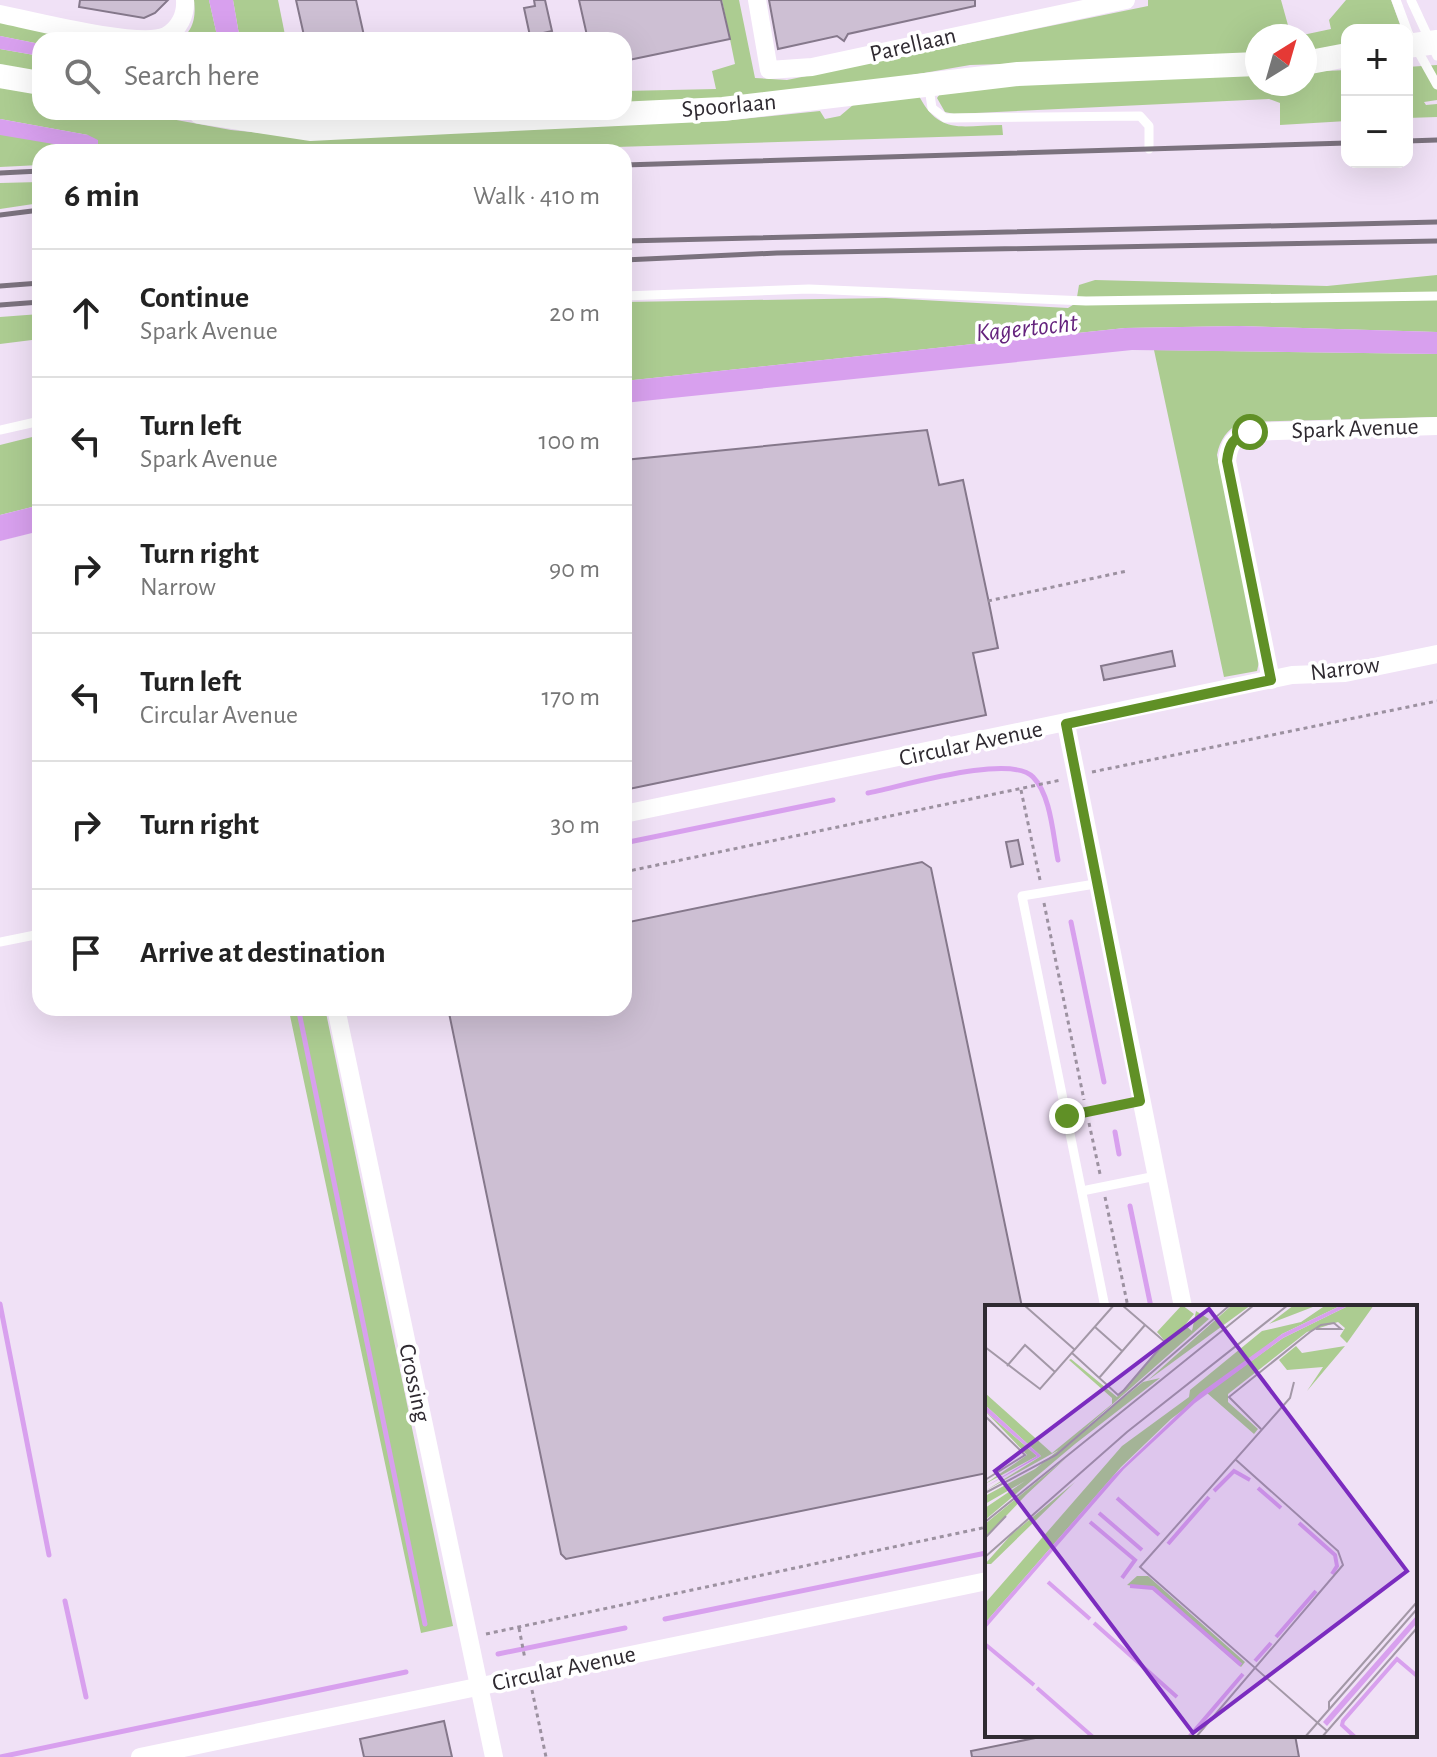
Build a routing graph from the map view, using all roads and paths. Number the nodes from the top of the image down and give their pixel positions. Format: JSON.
{"nodes":[{"id":1,"x":185,"y":0,"type":"edge"},
{"id":2,"x":757,"y":0,"type":"edge"},
{"id":3,"x":1126,"y":0,"type":"edge"},
{"id":4,"x":1396,"y":0,"type":"edge"},
{"id":5,"x":1411,"y":0,"type":"edge"},
{"id":6,"x":0,"y":14,"type":"edge"},
{"id":7,"x":96,"y":32,"type":"edge"},
{"id":8,"x":170,"y":32,"type":"edge"},
{"id":9,"x":1437,"y":42,"type":"edge"},
{"id":10,"x":1413,"y":45,"type":"edge"},
{"id":11,"x":1341,"y":56,"type":"edge"},
{"id":12,"x":1437,"y":57,"type":"edge"},
{"id":13,"x":1413,"y":60,"type":"edge"},
{"id":14,"x":1317,"y":61,"type":"edge"},
{"id":15,"x":1317,"y":64,"type":"edge"},
{"id":16,"x":1245,"y":65,"type":"edge"},
{"id":17,"x":1341,"y":66,"type":"edge"},
{"id":18,"x":0,"y":76,"type":"edge"},
{"id":19,"x":32,"y":82,"type":"edge"},
{"id":20,"x":928,"y":85,"type":"junction"},
{"id":21,"x":1437,"y":85,"type":"edge"},
{"id":22,"x":632,"y":113,"type":"edge"},
{"id":23,"x":252,"y":120,"type":"edge"},
{"id":24,"x":496,"y":120,"type":"edge"},
{"id":25,"x":1149,"y":149,"type":"dead end"},
{"id":26,"x":632,"y":296,"type":"edge"},
{"id":27,"x":1437,"y":296,"type":"edge"},
{"id":28,"x":32,"y":423,"type":"edge"},
{"id":29,"x":1437,"y":426,"type":"edge"},
{"id":30,"x":0,"y":430,"type":"edge"},
{"id":31,"x":1127,"y":571,"type":"dead end"},
{"id":32,"x":988,"y":601,"type":"dead end"},
{"id":33,"x":1437,"y":654,"type":"edge"},
{"id":34,"x":1271,"y":680,"type":"junction"},
{"id":35,"x":1437,"y":701,"type":"edge"},
{"id":36,"x":1066,"y":724,"type":"junction"},
{"id":37,"x":1065,"y":779,"type":"junction"},
{"id":38,"x":1021,"y":790,"type":"junction"},
{"id":39,"x":632,"y":812,"type":"edge"},
{"id":40,"x":632,"y":870,"type":"edge"},
{"id":41,"x":1095,"y":884,"type":"junction"},
{"id":42,"x":1042,"y":893,"type":"junction"},
{"id":43,"x":32,"y":936,"type":"edge"},
{"id":44,"x":0,"y":942,"type":"edge"},
{"id":45,"x":338,"y":1016,"type":"edge"},
{"id":46,"x":1140,"y":1101,"type":"junction"},
{"id":47,"x":1087,"y":1112,"type":"junction"},
{"id":48,"x":1067,"y":1116,"type":"junction"},
{"id":49,"x":1156,"y":1176,"type":"junction"},
{"id":50,"x":1103,"y":1186,"type":"junction"},
{"id":51,"x":1082,"y":1191,"type":"junction"},
{"id":52,"x":1105,"y":1305,"type":"edge"},
{"id":53,"x":1128,"y":1305,"type":"edge"},
{"id":54,"x":1183,"y":1305,"type":"edge"},
{"id":55,"x":985,"y":1527,"type":"edge"},
{"id":56,"x":985,"y":1581,"type":"edge"},
{"id":57,"x":519,"y":1626,"type":"junction"},
{"id":58,"x":468,"y":1638,"type":"junction"},
{"id":59,"x":528,"y":1674,"type":"junction"},
{"id":60,"x":479,"y":1687,"type":"junction"},
{"id":61,"x":140,"y":1757,"type":"edge"},
{"id":62,"x":494,"y":1757,"type":"edge"},
{"id":63,"x":546,"y":1757,"type":"edge"}],
"edges":[{"from":1,"to":8,"type":"street"},
{"from":2,"to":3,"type":"street","name":"Parellaan"},
{"from":4,"to":21,"type":"lane"},
{"from":5,"to":12,"type":"lane"},
{"from":6,"to":7,"type":"street"},
{"from":9,"to":10,"type":"main road"},
{"from":11,"to":14,"type":"main road"},
{"from":12,"to":13,"type":"main road"},
{"from":15,"to":17,"type":"main road"},
{"from":16,"to":20,"type":"main road","name":"Spoorlaan"},
{"from":18,"to":19,"type":"main road"},
{"from":20,"to":22,"type":"main road","name":"Spoorlaan"},
{"from":20,"to":25,"type":"lane"},
{"from":23,"to":24,"type":"main road","name":"Spoorlaan"},
{"from":26,"to":27,"type":"lane"},
{"from":28,"to":30,"type":"lane"},
{"from":29,"to":34,"type":"street","name":"Spark Avenue"},
{"from":31,"to":32,"type":"path"},
{"from":33,"to":34,"type":"street","name":"Narrow"},
{"from":34,"to":36,"type":"street","name":"Narrow"},
{"from":35,"to":37,"type":"path","name":"Narrow"},
{"from":36,"to":37,"type":"street","name":"Circular Avenue"},
{"from":36,"to":39,"type":"street","name":"Circular Avenue"},
{"from":37,"to":38,"type":"path","name":"Narrow"},
{"from":37,"to":41,"type":"street","name":"Circular Avenue"},
{"from":38,"to":40,"type":"path"},
{"from":38,"to":42,"type":"path"},
{"from":41,"to":42,"type":"lane"},
{"from":41,"to":46,"type":"street","name":"Circular Avenue"},
{"from":42,"to":47,"type":"path"},
{"from":42,"to":48,"type":"lane"},
{"from":43,"to":44,"type":"lane"},
{"from":45,"to":58,"type":"street","name":"Crossing"},
{"from":46,"to":47,"type":"lane"},
{"from":46,"to":49,"type":"street","name":"Circular Avenue"},
{"from":47,"to":48,"type":"lane"},
{"from":47,"to":50,"type":"path"},
{"from":48,"to":51,"type":"lane"},
{"from":49,"to":50,"type":"lane"},
{"from":49,"to":54,"type":"street","name":"Circular Avenue"},
{"from":50,"to":51,"type":"lane"},
{"from":50,"to":53,"type":"path"},
{"from":51,"to":52,"type":"lane"},
{"from":55,"to":57,"type":"path"},
{"from":56,"to":59,"type":"street","name":"Circular Avenue"},
{"from":57,"to":58,"type":"path"},
{"from":57,"to":59,"type":"path"},
{"from":58,"to":60,"type":"street","name":"Crossing"},
{"from":59,"to":60,"type":"street","name":"Circular Avenue"},
{"from":59,"to":63,"type":"path"},
{"from":60,"to":61,"type":"street","name":"Circular Avenue"},
{"from":60,"to":62,"type":"street","name":"Crossing"}]}
